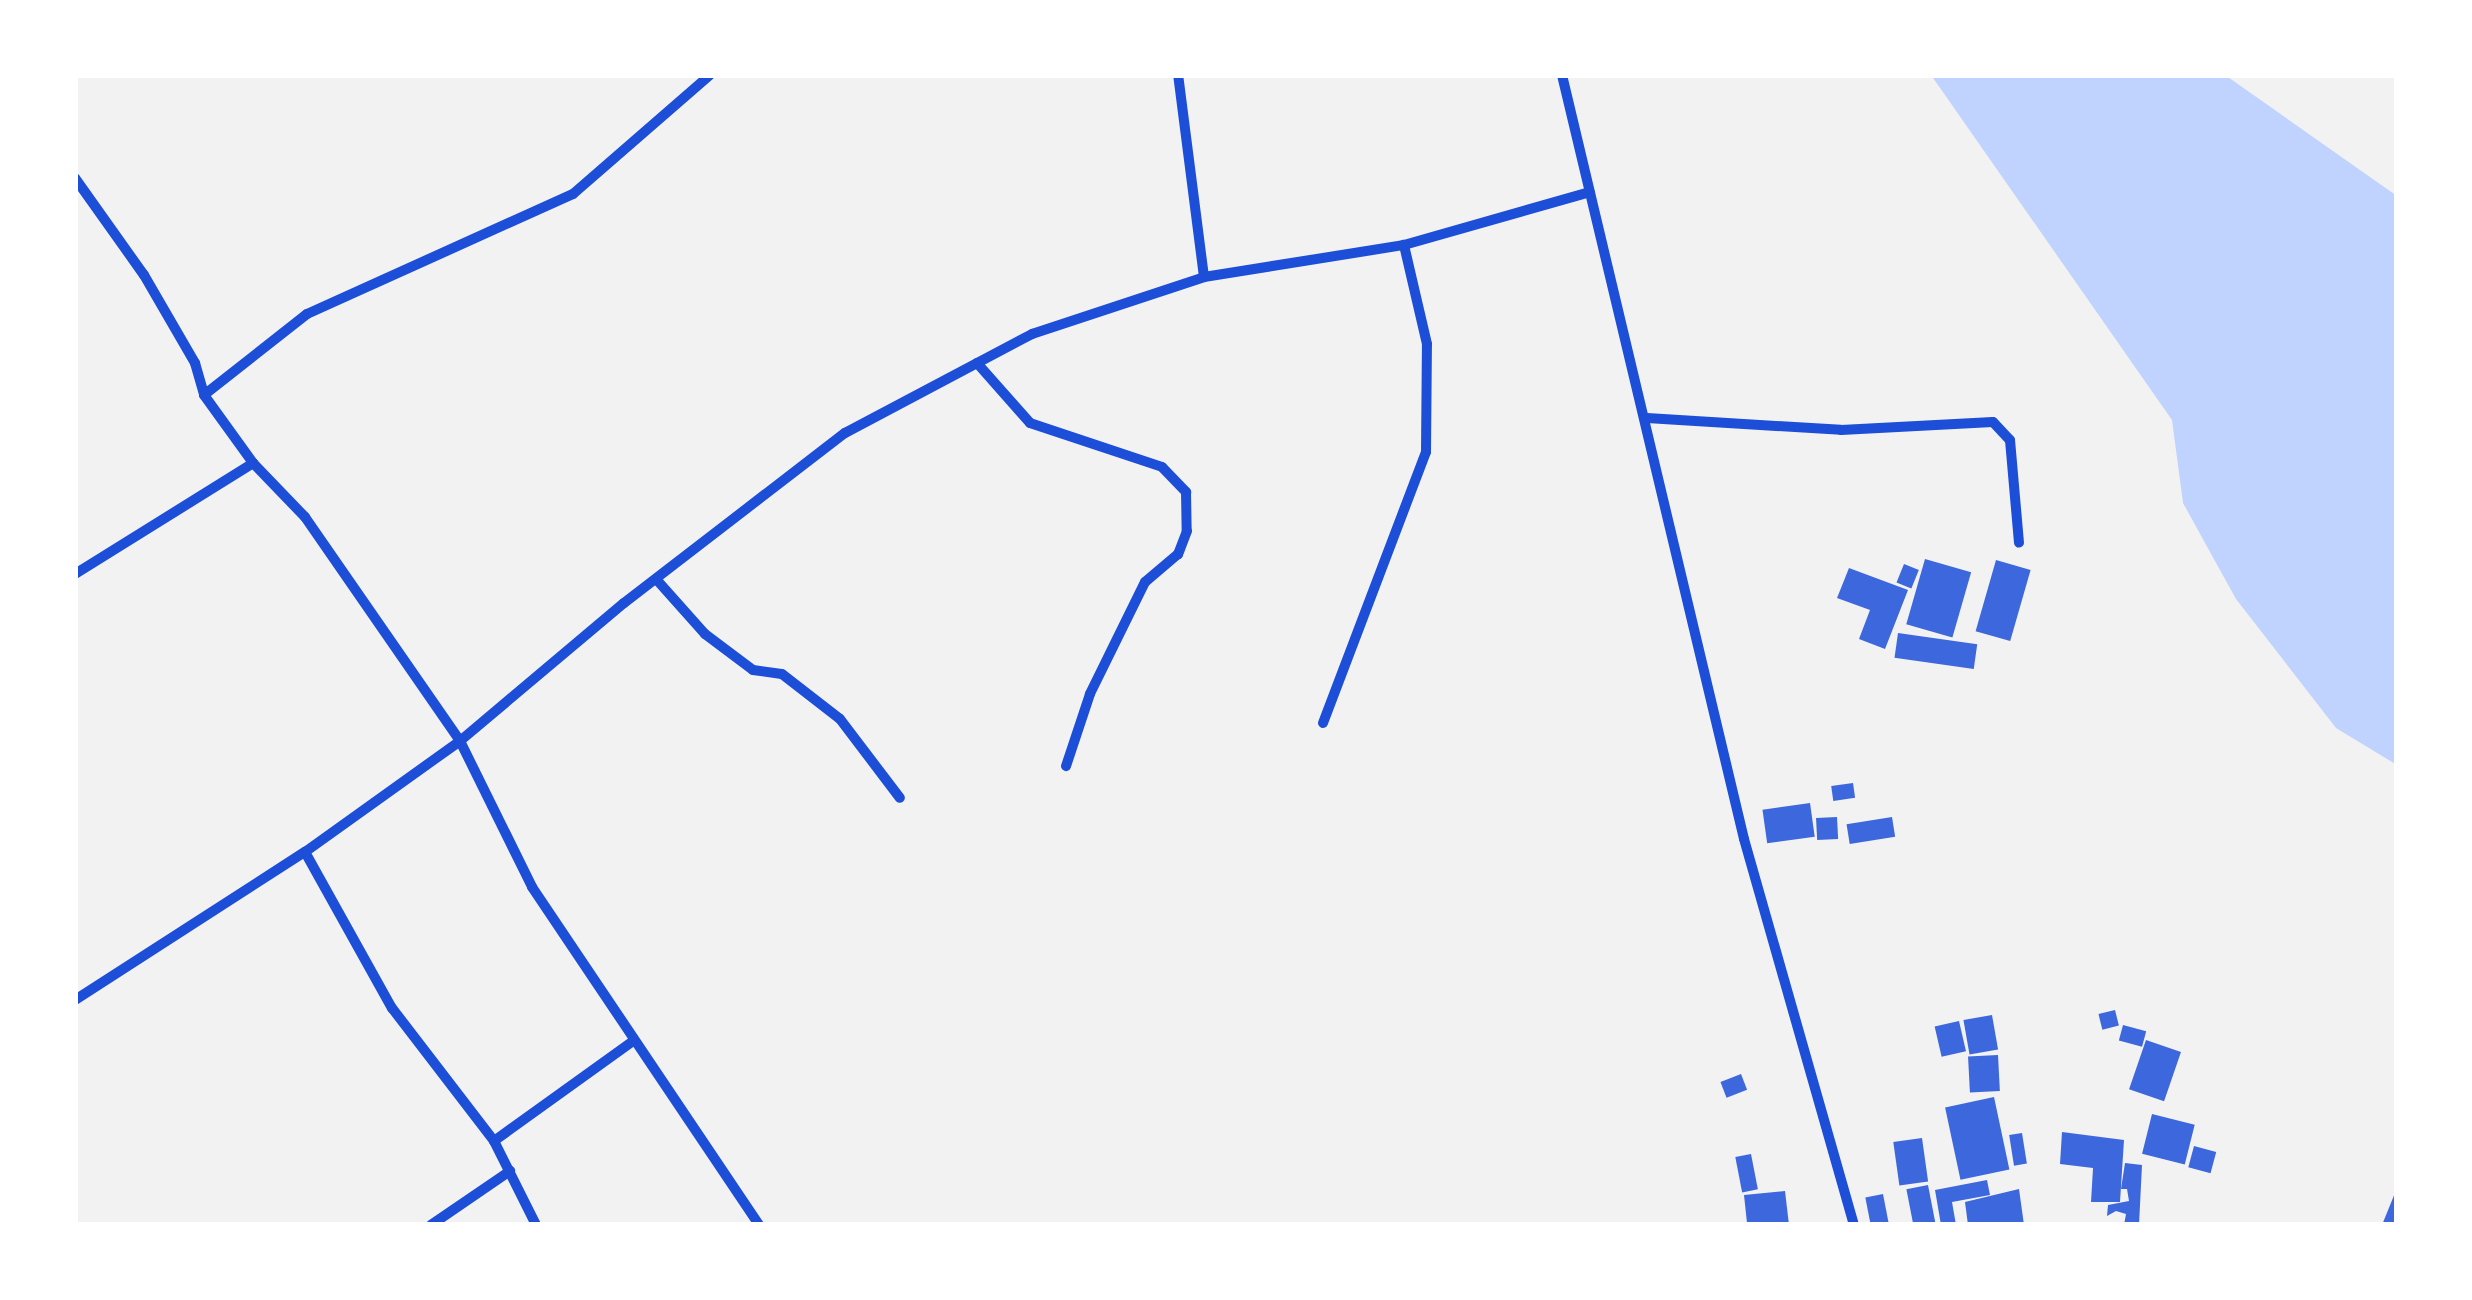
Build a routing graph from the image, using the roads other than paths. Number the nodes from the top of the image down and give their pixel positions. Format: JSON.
{"nodes":[{"id":1,"x":710,"y":75,"type":"edge"},
{"id":2,"x":1178,"y":75,"type":"edge"},
{"id":3,"x":1562,"y":75,"type":"edge"},
{"id":4,"x":75,"y":178,"type":"edge"},
{"id":5,"x":1590,"y":192,"type":"junction"},
{"id":6,"x":1404,"y":245,"type":"junction"},
{"id":7,"x":1204,"y":277,"type":"junction"},
{"id":8,"x":977,"y":363,"type":"junction"},
{"id":9,"x":204,"y":395,"type":"junction"},
{"id":10,"x":1647,"y":418,"type":"junction"},
{"id":11,"x":254,"y":464,"type":"junction"},
{"id":12,"x":2019,"y":543,"type":"dead end"},
{"id":13,"x":75,"y":574,"type":"edge"},
{"id":14,"x":656,"y":578,"type":"junction"},
{"id":15,"x":1324,"y":723,"type":"dead end"},
{"id":16,"x":460,"y":741,"type":"junction"},
{"id":17,"x":1066,"y":766,"type":"dead end"},
{"id":18,"x":900,"y":798,"type":"dead end"},
{"id":19,"x":305,"y":852,"type":"junction"},
{"id":20,"x":75,"y":1000,"type":"edge"},
{"id":21,"x":632,"y":1042,"type":"junction"},
{"id":22,"x":494,"y":1142,"type":"junction"},
{"id":23,"x":510,"y":1171,"type":"junction"},
{"id":24,"x":431,"y":1225,"type":"edge"},
{"id":25,"x":536,"y":1225,"type":"edge"},
{"id":26,"x":759,"y":1225,"type":"edge"},
{"id":27,"x":1854,"y":1225,"type":"edge"}],
"edges":[{"from":1,"to":9,"type":"street"},
{"from":2,"to":7,"type":"street"},
{"from":3,"to":5,"type":"street"},
{"from":4,"to":9,"type":"street"},
{"from":5,"to":6,"type":"street"},
{"from":5,"to":10,"type":"street"},
{"from":6,"to":7,"type":"street"},
{"from":6,"to":15,"type":"street"},
{"from":7,"to":8,"type":"street"},
{"from":8,"to":14,"type":"street"},
{"from":8,"to":17,"type":"street"},
{"from":9,"to":11,"type":"street"},
{"from":10,"to":12,"type":"street"},
{"from":10,"to":27,"type":"street"},
{"from":11,"to":13,"type":"street"},
{"from":11,"to":16,"type":"street"},
{"from":14,"to":16,"type":"street"},
{"from":14,"to":18,"type":"street"},
{"from":16,"to":19,"type":"street"},
{"from":16,"to":21,"type":"street"},
{"from":19,"to":20,"type":"street"},
{"from":19,"to":22,"type":"street"},
{"from":21,"to":22,"type":"street"},
{"from":21,"to":26,"type":"street"},
{"from":22,"to":23,"type":"street"},
{"from":23,"to":24,"type":"street"},
{"from":23,"to":25,"type":"street"}]}
